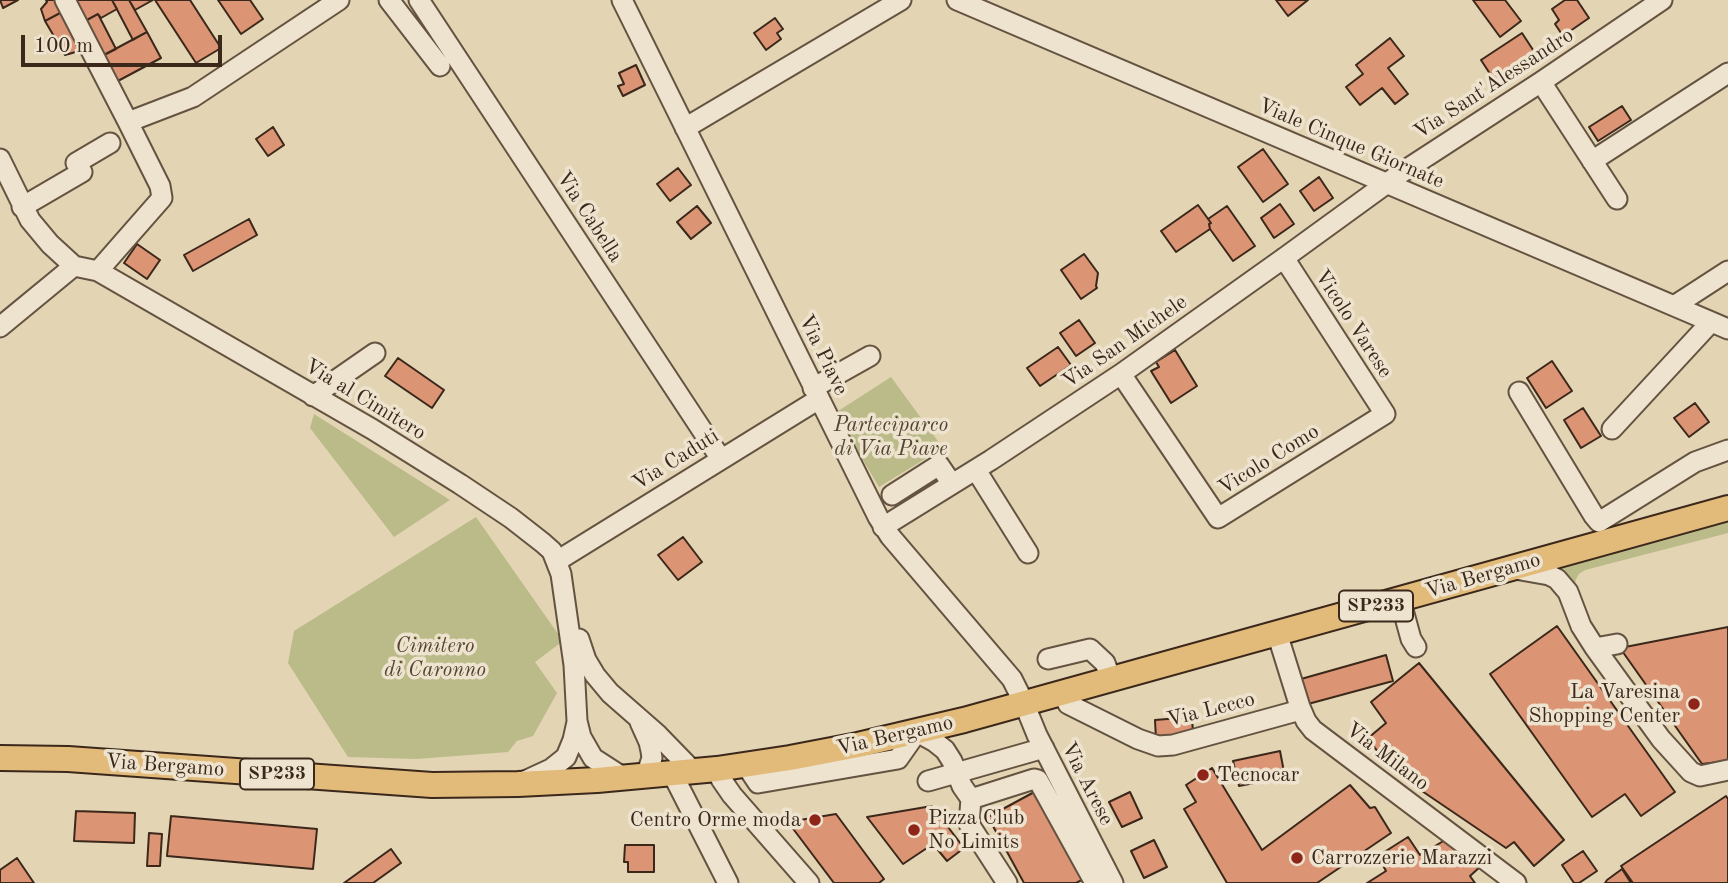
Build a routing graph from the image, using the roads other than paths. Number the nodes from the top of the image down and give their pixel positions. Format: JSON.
{"nodes":[{"id":1,"x":65,"y":0,"type":"edge"},
{"id":2,"x":339,"y":0,"type":"edge"},
{"id":3,"x":389,"y":0,"type":"edge"},
{"id":4,"x":419,"y":0,"type":"edge"},
{"id":5,"x":622,"y":0,"type":"edge"},
{"id":6,"x":901,"y":0,"type":"edge"},
{"id":7,"x":1658,"y":1,"type":"edge"},
{"id":8,"x":969,"y":2,"type":"edge"},
{"id":9,"x":432,"y":20,"type":"junction"},
{"id":10,"x":414,"y":32,"type":"junction"},
{"id":11,"x":440,"y":66,"type":"dead end"},
{"id":12,"x":1728,"y":73,"type":"edge"},
{"id":13,"x":1541,"y":82,"type":"junction"},
{"id":14,"x":128,"y":122,"type":"junction"},
{"id":15,"x":685,"y":128,"type":"junction"},
{"id":16,"x":110,"y":143,"type":"dead end"},
{"id":17,"x":0,"y":159,"type":"edge"},
{"id":18,"x":1592,"y":161,"type":"junction"},
{"id":19,"x":1387,"y":184,"type":"junction"},
{"id":20,"x":1618,"y":199,"type":"dead end"},
{"id":21,"x":22,"y":206,"type":"junction"},
{"id":22,"x":1284,"y":258,"type":"junction"},
{"id":23,"x":74,"y":266,"type":"junction"},
{"id":24,"x":98,"y":271,"type":"junction"},
{"id":25,"x":1728,"y":271,"type":"edge"},
{"id":26,"x":1674,"y":306,"type":"junction"},
{"id":27,"x":1720,"y":326,"type":"edge"},
{"id":28,"x":0,"y":327,"type":"edge"},
{"id":29,"x":375,"y":353,"type":"dead end"},
{"id":30,"x":870,"y":356,"type":"dead end"},
{"id":31,"x":1121,"y":373,"type":"junction"},
{"id":32,"x":1518,"y":392,"type":"dead end"},
{"id":33,"x":816,"y":393,"type":"junction"},
{"id":34,"x":313,"y":396,"type":"junction"},
{"id":35,"x":1385,"y":414,"type":"joint"},
{"id":36,"x":1612,"y":429,"type":"dead end"},
{"id":37,"x":1728,"y":450,"type":"edge"},
{"id":38,"x":721,"y":459,"type":"junction"},
{"id":39,"x":976,"y":470,"type":"junction"},
{"id":40,"x":952,"y":484,"type":"junction"},
{"id":41,"x":892,"y":495,"type":"dead end"},
{"id":42,"x":1728,"y":508,"type":"edge"},
{"id":43,"x":883,"y":527,"type":"junction"},
{"id":44,"x":1028,"y":553,"type":"dead end"},
{"id":45,"x":557,"y":561,"type":"junction"},
{"id":46,"x":1511,"y":568,"type":"junction"},
{"id":47,"x":1399,"y":599,"type":"junction"},
{"id":48,"x":566,"y":606,"type":"junction"},
{"id":49,"x":1277,"y":633,"type":"junction"},
{"id":50,"x":1617,"y":644,"type":"dead end"},
{"id":51,"x":1416,"y":647,"type":"dead end"},
{"id":52,"x":1595,"y":648,"type":"junction"},
{"id":53,"x":1048,"y":659,"type":"dead end"},
{"id":54,"x":1111,"y":679,"type":"junction"},
{"id":55,"x":610,"y":693,"type":"junction"},
{"id":56,"x":1063,"y":693,"type":"junction"},
{"id":57,"x":1024,"y":704,"type":"junction"},
{"id":58,"x":1300,"y":708,"type":"junction"},
{"id":59,"x":638,"y":718,"type":"junction"},
{"id":60,"x":576,"y":722,"type":"junction"},
{"id":61,"x":917,"y":732,"type":"junction"},
{"id":62,"x":1044,"y":748,"type":"junction"},
{"id":63,"x":0,"y":751,"type":"edge"},
{"id":64,"x":0,"y":758,"type":"edge"},
{"id":65,"x":36,"y":758,"type":"junction"},
{"id":66,"x":694,"y":771,"type":"junction"},
{"id":67,"x":1728,"y":771,"type":"edge"},
{"id":68,"x":957,"y":772,"type":"junction"},
{"id":69,"x":635,"y":777,"type":"junction"},
{"id":70,"x":597,"y":780,"type":"junction"},
{"id":71,"x":928,"y":780,"type":"dead end"},
{"id":72,"x":518,"y":784,"type":"junction"},
{"id":73,"x":971,"y":799,"type":"junction"},
{"id":74,"x":728,"y":883,"type":"edge"},
{"id":75,"x":809,"y":883,"type":"edge"},
{"id":76,"x":1007,"y":883,"type":"edge"},
{"id":77,"x":1095,"y":883,"type":"edge"},
{"id":78,"x":1113,"y":883,"type":"edge"},
{"id":79,"x":1516,"y":883,"type":"edge"}],
"edges":[{"from":1,"to":14,"type":"street"},
{"from":2,"to":14,"type":"street"},
{"from":3,"to":10,"type":"street"},
{"from":4,"to":9,"type":"street","name":"Via Cabella"},
{"from":5,"to":15,"type":"street","name":"Via Piave"},
{"from":6,"to":15,"type":"street"},
{"from":7,"to":13,"type":"street","name":"Via Sant'Alessandro"},
{"from":8,"to":19,"type":"street","name":"Viale Cinque Giornate"},
{"from":9,"to":10,"type":"street"},
{"from":9,"to":38,"type":"street","name":"Via Cabella"},
{"from":10,"to":11,"type":"street"},
{"from":12,"to":18,"type":"street"},
{"from":13,"to":18,"type":"street"},
{"from":13,"to":19,"type":"street","name":"Via Sant'Alessandro"},
{"from":14,"to":24,"type":"street"},
{"from":15,"to":33,"type":"street","name":"Via Piave"},
{"from":16,"to":21,"type":"street"},
{"from":17,"to":21,"type":"street"},
{"from":18,"to":20,"type":"street"},
{"from":19,"to":22,"type":"street","name":"Via San Michele"},
{"from":19,"to":26,"type":"street","name":"Viale Cinque Giornate"},
{"from":21,"to":23,"type":"street"},
{"from":22,"to":31,"type":"street","name":"Via San Michele"},
{"from":22,"to":35,"type":"street","name":"Vicolo Varese"},
{"from":23,"to":24,"type":"street","name":"Via al Cimitero"},
{"from":23,"to":28,"type":"street"},
{"from":24,"to":34,"type":"street","name":"Via al Cimitero"},
{"from":25,"to":26,"type":"street"},
{"from":26,"to":27,"type":"street","name":"Viale Cinque Giornate"},
{"from":27,"to":36,"type":"street"},
{"from":29,"to":34,"type":"street"},
{"from":30,"to":33,"type":"street","name":"Via Caduti"},
{"from":31,"to":35,"type":"street","name":"Vicolo Como"},
{"from":31,"to":39,"type":"street","name":"Via San Michele"},
{"from":32,"to":37,"type":"street"},
{"from":33,"to":38,"type":"street","name":"Via Caduti"},
{"from":33,"to":43,"type":"street","name":"Via Piave"},
{"from":34,"to":45,"type":"street","name":"Via al Cimitero"},
{"from":38,"to":45,"type":"street","name":"Via Caduti"},
{"from":39,"to":40,"type":"street","name":"Via San Michele"},
{"from":39,"to":44,"type":"street"},
{"from":40,"to":41,"type":"street"},
{"from":40,"to":43,"type":"street","name":"Via San Michele"},
{"from":42,"to":46,"type":"main road","name":"Via Bergamo","number":"SP233"},
{"from":43,"to":57,"type":"street","name":"Via Piave"},
{"from":45,"to":48,"type":"street"},
{"from":46,"to":47,"type":"main road","name":"Via Bergamo","number":"SP233"},
{"from":46,"to":52,"type":"street"},
{"from":47,"to":49,"type":"main road","name":"Via Bergamo","number":"SP233"},
{"from":47,"to":51,"type":"street"},
{"from":48,"to":55,"type":"street"},
{"from":48,"to":60,"type":"street"},
{"from":49,"to":54,"type":"main road","name":"Via Bergamo","number":"SP233"},
{"from":49,"to":58,"type":"street","name":"Via Milano"},
{"from":50,"to":52,"type":"street"},
{"from":52,"to":67,"type":"street"},
{"from":53,"to":54,"type":"street"},
{"from":54,"to":56,"type":"main road","name":"Via Bergamo","number":"SP233"},
{"from":55,"to":59,"type":"street"},
{"from":55,"to":60,"type":"street"},
{"from":56,"to":57,"type":"main road","name":"Via Bergamo","number":"SP233"},
{"from":56,"to":58,"type":"street","name":"Via Lecco"},
{"from":57,"to":61,"type":"main road","name":"Via Bergamo","number":"SP233"},
{"from":57,"to":62,"type":"street","name":"Via Arese"},
{"from":58,"to":79,"type":"street","name":"Via Milano"},
{"from":59,"to":66,"type":"street"},
{"from":59,"to":69,"type":"street"},
{"from":60,"to":69,"type":"street"},
{"from":60,"to":70,"type":"street"},
{"from":60,"to":72,"type":"street"},
{"from":61,"to":66,"type":"main road","name":"Via Bergamo","number":"SP233"},
{"from":61,"to":68,"type":"street"},
{"from":62,"to":68,"type":"street"},
{"from":62,"to":78,"type":"street","name":"Via Arese"},
{"from":63,"to":65,"type":"main road","name":"Via Bergamo","number":"SP233"},
{"from":64,"to":65,"type":"main road","name":"Via Bergamo","number":"SP233"},
{"from":65,"to":72,"type":"main road","name":"Via Bergamo","number":"SP233"},
{"from":66,"to":69,"type":"main road","name":"Via Bergamo","number":"SP233"},
{"from":66,"to":74,"type":"street"},
{"from":66,"to":75,"type":"street"},
{"from":68,"to":71,"type":"street"},
{"from":68,"to":73,"type":"street"},
{"from":69,"to":70,"type":"main road","name":"Via Bergamo","number":"SP233"},
{"from":70,"to":72,"type":"main road","name":"Via Bergamo","number":"SP233"},
{"from":73,"to":76,"type":"street"},
{"from":73,"to":77,"type":"street"}]}
